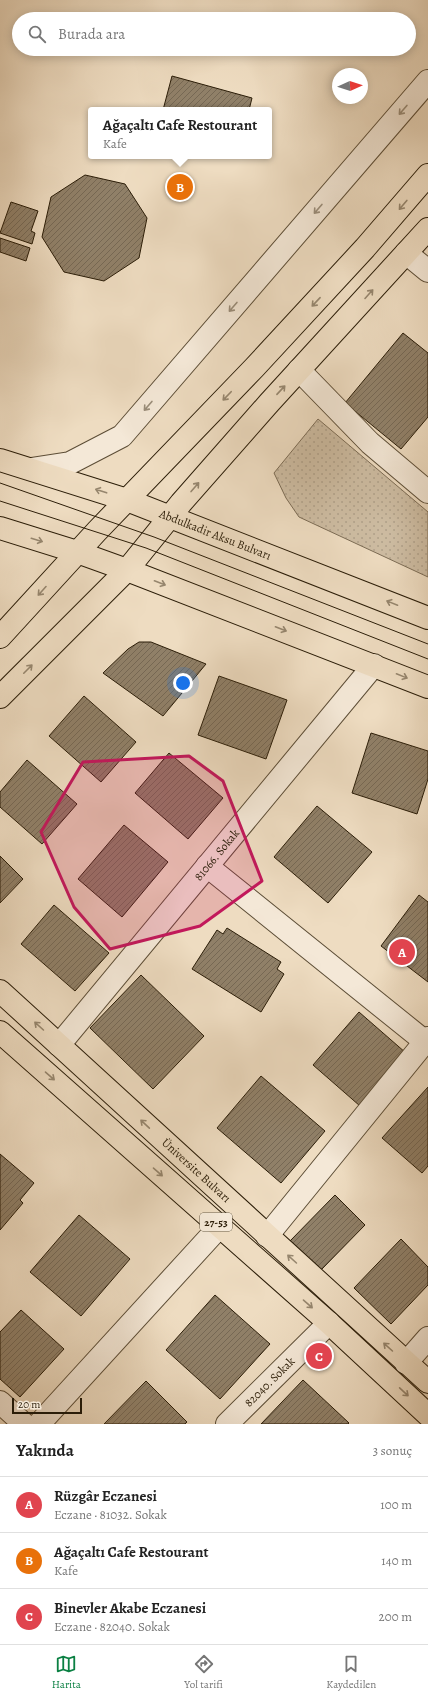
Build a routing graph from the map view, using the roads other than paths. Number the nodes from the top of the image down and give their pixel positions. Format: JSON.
{"nodes":[{"id":1,"x":428,"y":81,"type":"edge"},
{"id":2,"x":428,"y":175,"type":"edge"},
{"id":3,"x":428,"y":229,"type":"edge"},
{"id":4,"x":406,"y":253,"type":"junction"},
{"id":5,"x":428,"y":271,"type":"edge"},
{"id":6,"x":299,"y":370,"type":"junction"},
{"id":7,"x":0,"y":460,"type":"edge"},
{"id":8,"x":31,"y":470,"type":"junction"},
{"id":9,"x":428,"y":492,"type":"edge"},
{"id":10,"x":127,"y":500,"type":"junction"},
{"id":11,"x":170,"y":517,"type":"junction"},
{"id":12,"x":0,"y":528,"type":"edge"},
{"id":13,"x":77,"y":552,"type":"junction"},
{"id":14,"x":126,"y":570,"type":"junction"},
{"id":15,"x":428,"y":618,"type":"edge"},
{"id":16,"x":0,"y":637,"type":"edge"},
{"id":17,"x":374,"y":665,"type":"junction"},
{"id":18,"x":428,"y":687,"type":"edge"},
{"id":19,"x":0,"y":697,"type":"edge"},
{"id":20,"x":207,"y":866,"type":"junction"},
{"id":21,"x":0,"y":991,"type":"edge"},
{"id":22,"x":0,"y":1032,"type":"edge"},
{"id":23,"x":427,"y":1041,"type":"edge"},
{"id":24,"x":59,"y":1045,"type":"junction"},
{"id":25,"x":220,"y":1226,"type":"junction"},
{"id":26,"x":267,"y":1236,"type":"junction"},
{"id":27,"x":329,"y":1322,"type":"junction"},
{"id":28,"x":428,"y":1338,"type":"edge"},
{"id":29,"x":406,"y":1363,"type":"junction"},
{"id":30,"x":428,"y":1382,"type":"edge"},
{"id":31,"x":0,"y":1402,"type":"edge"},
{"id":32,"x":428,"y":1415,"type":"edge"},
{"id":33,"x":24,"y":1424,"type":"edge"},
{"id":34,"x":39,"y":1424,"type":"edge"},
{"id":35,"x":227,"y":1424,"type":"edge"}],
"edges":[{"from":1,"to":8,"type":"street","one_way":true},
{"from":2,"to":10,"type":"main road","one_way":true},
{"from":3,"to":4,"type":"main road"},
{"from":4,"to":5,"type":"street"},
{"from":6,"to":4,"type":"main road","one_way":true},
{"from":6,"to":9,"type":"street"},
{"from":11,"to":6,"type":"main road","one_way":true},
{"from":7,"to":8,"type":"main road","name":"Abdulkadir Aksu Bulvarı"},
{"from":10,"to":8,"type":"main road","name":"Abdulkadir Aksu Bulvarı","one_way":true},
{"from":10,"to":11,"type":"main road","name":"Abdulkadir Aksu Bulvarı"},
{"from":10,"to":13,"type":"main road"},
{"from":11,"to":14,"type":"main road"},
{"from":15,"to":11,"type":"main road","name":"Abdulkadir Aksu Bulvarı","one_way":true},
{"from":12,"to":13,"type":"main road","one_way":true},
{"from":13,"to":14,"type":"main road"},
{"from":13,"to":16,"type":"main road","one_way":true},
{"from":14,"to":17,"type":"main road","one_way":true},
{"from":19,"to":14,"type":"main road","one_way":true},
{"from":17,"to":18,"type":"main road","one_way":true},
{"from":17,"to":20,"type":"street","name":"81066. Sokak"},
{"from":20,"to":23,"type":"street"},
{"from":20,"to":24,"type":"street","name":"81066. Sokak"},
{"from":24,"to":21,"type":"main road","name":"Üniversite Bulvarı","one_way":true},
{"from":22,"to":25,"type":"main road","name":"Üniversite Bulvarı","number":"27-53","one_way":true},
{"from":23,"to":26,"type":"street"},
{"from":26,"to":24,"type":"main road","name":"Üniversite Bulvarı","one_way":true},
{"from":25,"to":27,"type":"main road","name":"Üniversite Bulvarı","number":"27-53","one_way":true},
{"from":25,"to":34,"type":"street"},
{"from":29,"to":26,"type":"main road","name":"Üniversite Bulvarı","one_way":true},
{"from":27,"to":32,"type":"main road","name":"Üniversite Bulvarı","number":"27-53","one_way":true},
{"from":27,"to":35,"type":"street","name":"82040. Sokak"},
{"from":28,"to":29,"type":"street"},
{"from":29,"to":30,"type":"main road","name":"Üniversite Bulvarı"},
{"from":31,"to":33,"type":"street"}]}
